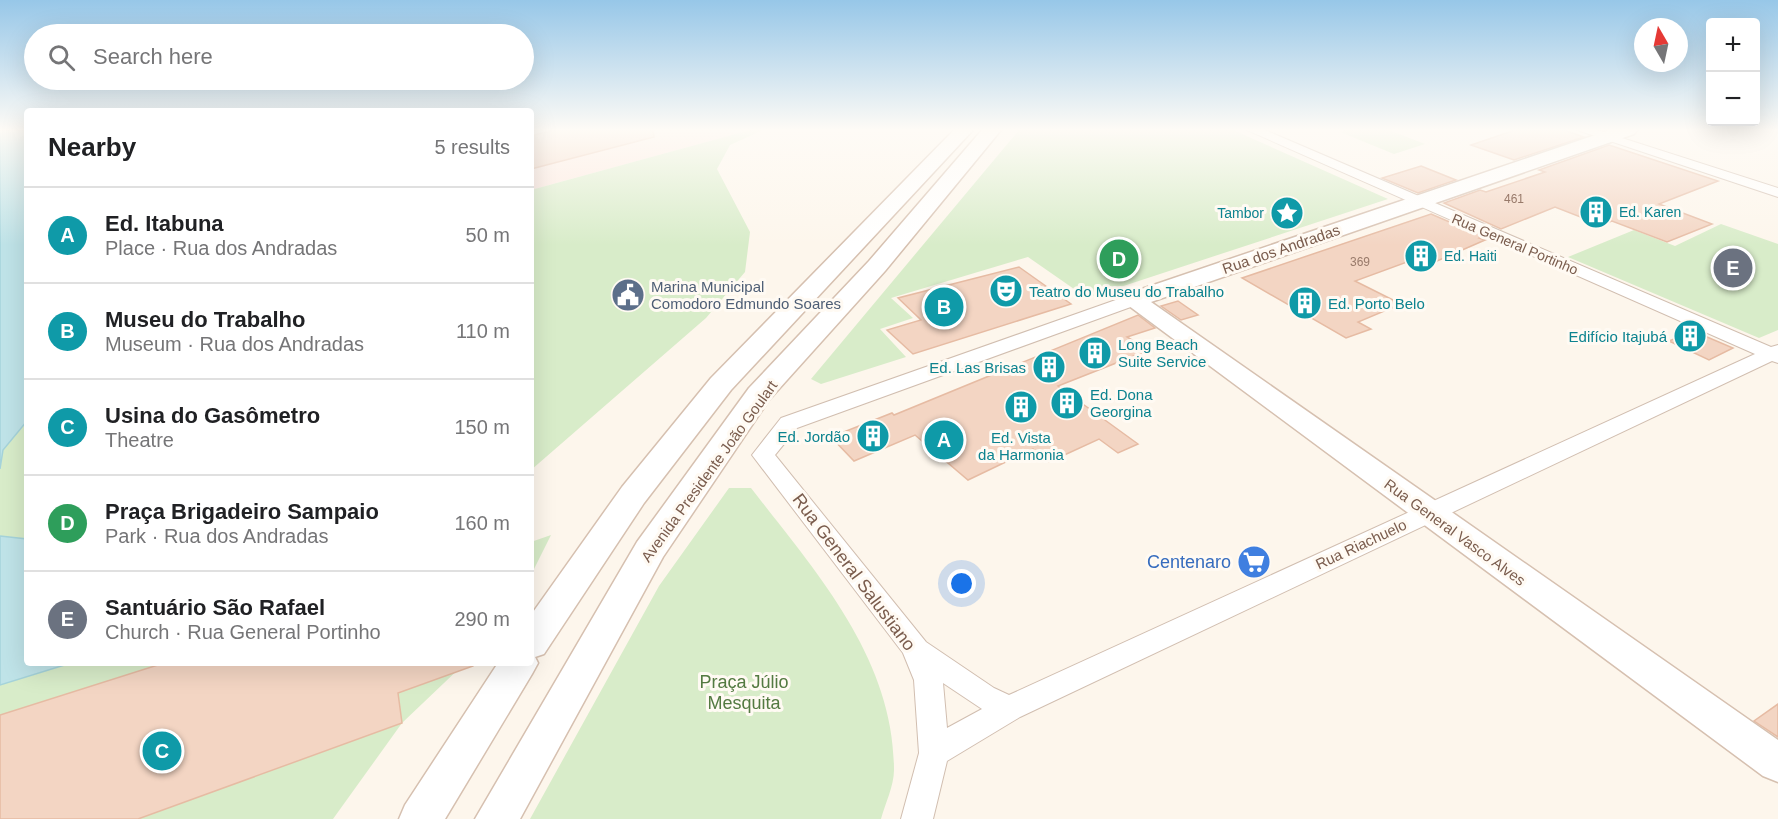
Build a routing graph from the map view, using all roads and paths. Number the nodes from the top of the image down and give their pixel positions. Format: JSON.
{"nodes":[{"id":1,"x":927,"y":168,"type":"edge"},
{"id":2,"x":960,"y":168,"type":"edge"},
{"id":3,"x":1341,"y":168,"type":"edge"},
{"id":4,"x":1515,"y":168,"type":"edge"},
{"id":5,"x":1701,"y":168,"type":"edge"},
{"id":6,"x":1778,"y":193,"type":"edge"},
{"id":7,"x":1417,"y":201,"type":"junction"},
{"id":8,"x":1133,"y":300,"type":"junction"},
{"id":9,"x":1776,"y":354,"type":"edge"},
{"id":10,"x":775,"y":470,"type":"joint"},
{"id":11,"x":1428,"y":513,"type":"junction"},
{"id":12,"x":534,"y":640,"type":"edge"},
{"id":13,"x":915,"y":648,"type":"junction"},
{"id":14,"x":517,"y":666,"type":"edge"},
{"id":15,"x":1010,"y":708,"type":"junction"},
{"id":16,"x":934,"y":753,"type":"junction"},
{"id":17,"x":1778,"y":763,"type":"edge"},
{"id":18,"x":421,"y":819,"type":"edge"},
{"id":19,"x":497,"y":819,"type":"edge"},
{"id":20,"x":917,"y":819,"type":"edge"}],
"edges":[{"from":1,"to":12,"type":"main road"},
{"from":2,"to":19,"type":"main road","name":"Avenida Presidente João Goulart"},
{"from":3,"to":7,"type":"street","name":"Rua General Portinho"},
{"from":4,"to":7,"type":"main road","name":"Rua dos Andradas"},
{"from":5,"to":6,"type":"street"},
{"from":7,"to":8,"type":"main road","name":"Rua dos Andradas"},
{"from":7,"to":9,"type":"street","name":"Rua General Portinho"},
{"from":8,"to":10,"type":"street","name":"Rua dos Andradas"},
{"from":8,"to":11,"type":"main road","name":"Rua General Vasco Alves"},
{"from":9,"to":11,"type":"street","name":"Rua Riachuelo"},
{"from":10,"to":13,"type":"street","name":"Rua General Salustiano"},
{"from":11,"to":15,"type":"street","name":"Rua Riachuelo"},
{"from":11,"to":17,"type":"main road","name":"Rua General Vasco Alves"},
{"from":13,"to":15,"type":"street"},
{"from":13,"to":16,"type":"street","name":"Rua General Salustiano"},
{"from":14,"to":18,"type":"main road"},
{"from":15,"to":16,"type":"street","name":"Rua Riachuelo"},
{"from":16,"to":20,"type":"street","name":"Rua General Salustiano"}]}
